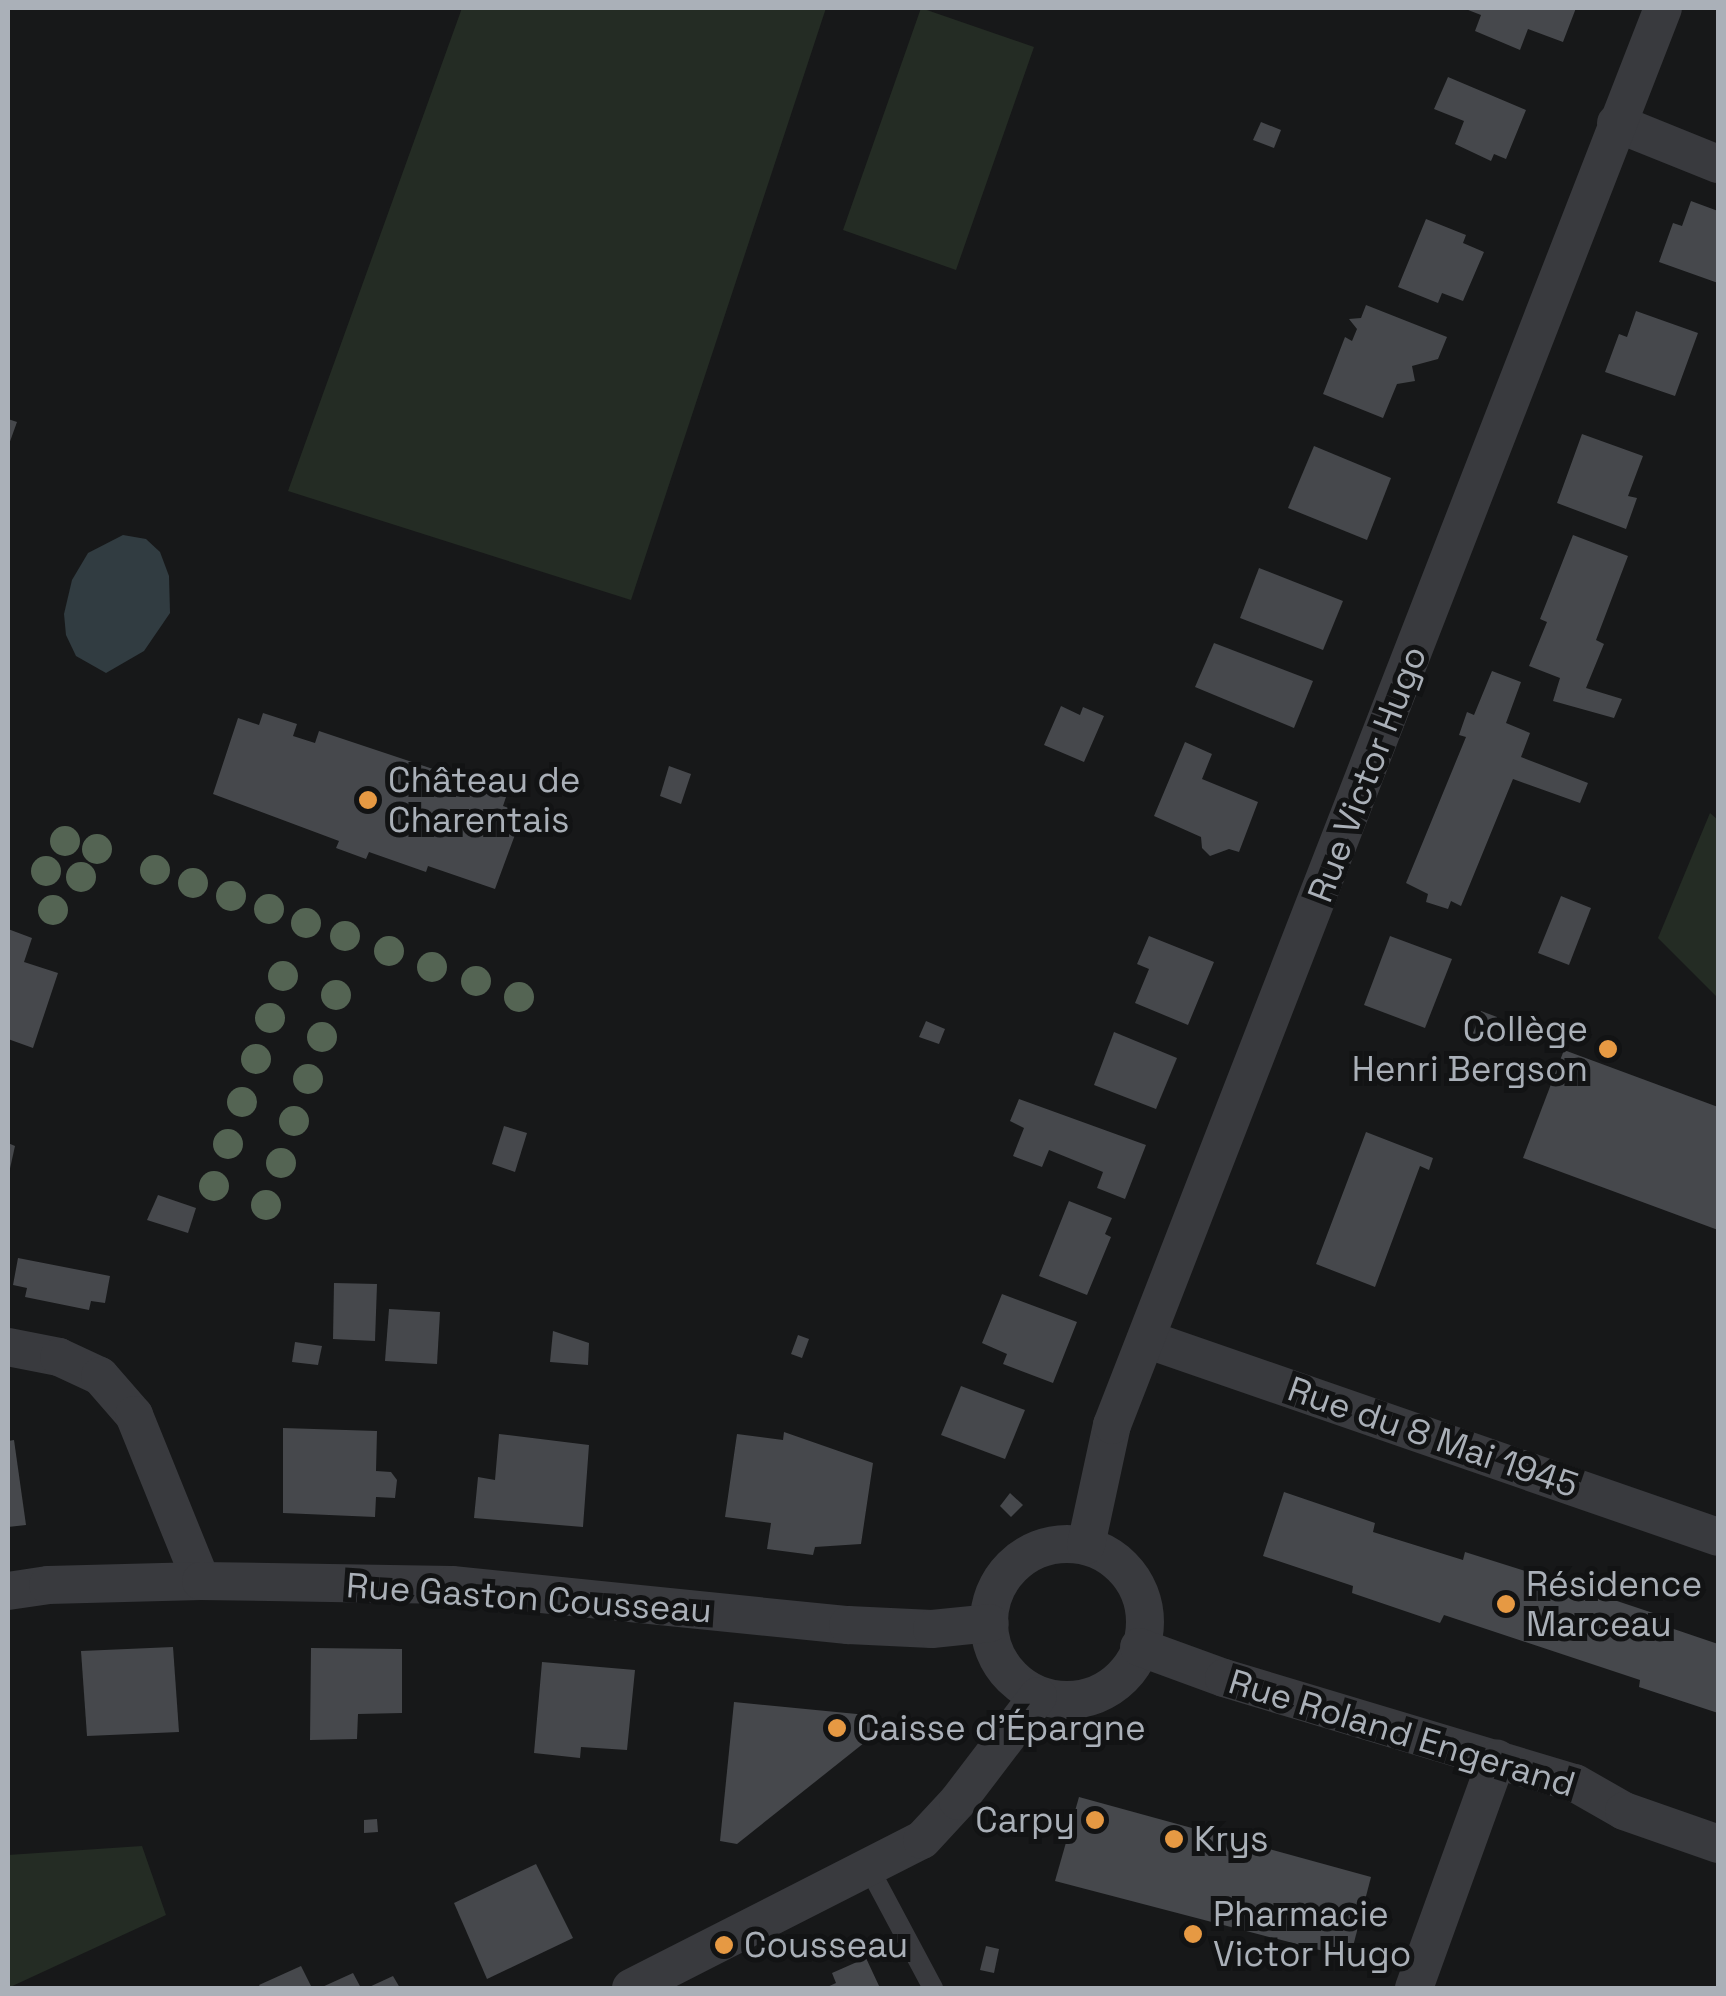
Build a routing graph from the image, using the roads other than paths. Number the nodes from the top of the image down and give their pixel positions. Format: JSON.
{"nodes":[{"id":1,"x":1663,"y":8,"type":"edge"},
{"id":2,"x":1616,"y":123,"type":"junction"},
{"id":3,"x":1718,"y":164,"type":"edge"},
{"id":4,"x":1146,"y":1339,"type":"junction"},
{"id":5,"x":8,"y":1347,"type":"edge"},
{"id":6,"x":1718,"y":1536,"type":"edge"},
{"id":7,"x":1086,"y":1545,"type":"junction"},
{"id":8,"x":201,"y":1581,"type":"junction"},
{"id":9,"x":8,"y":1590,"type":"edge"},
{"id":10,"x":990,"y":1623,"type":"junction"},
{"id":11,"x":1139,"y":1647,"type":"junction"},
{"id":12,"x":1038,"y":1696,"type":"junction"},
{"id":13,"x":1498,"y":1759,"type":"junction"},
{"id":14,"x":1718,"y":1844,"type":"edge"},
{"id":15,"x":870,"y":1870,"type":"junction"},
{"id":16,"x":631,"y":1988,"type":"edge"},
{"id":17,"x":933,"y":1988,"type":"edge"},
{"id":18,"x":1414,"y":1988,"type":"edge"}],
"edges":[{"from":1,"to":2,"type":"street","name":"Rue Victor Hugo"},
{"from":2,"to":3,"type":"street"},
{"from":2,"to":4,"type":"street","name":"Rue Victor Hugo"},
{"from":4,"to":6,"type":"street","name":"Rue du 8 Mai 1945"},
{"from":4,"to":7,"type":"street","name":"Rue Victor Hugo"},
{"from":5,"to":8,"type":"street"},
{"from":7,"to":10,"type":"street"},
{"from":7,"to":11,"type":"street"},
{"from":8,"to":9,"type":"street","name":"Rue Gaston Cousseau"},
{"from":8,"to":10,"type":"street","name":"Rue Gaston Cousseau"},
{"from":10,"to":12,"type":"street"},
{"from":11,"to":12,"type":"street"},
{"from":11,"to":13,"type":"street","name":"Rue Roland Engerand"},
{"from":12,"to":15,"type":"street"},
{"from":13,"to":14,"type":"street","name":"Rue Roland Engerand"},
{"from":13,"to":18,"type":"street"},
{"from":15,"to":16,"type":"street"},
{"from":15,"to":17,"type":"lane"}]}
